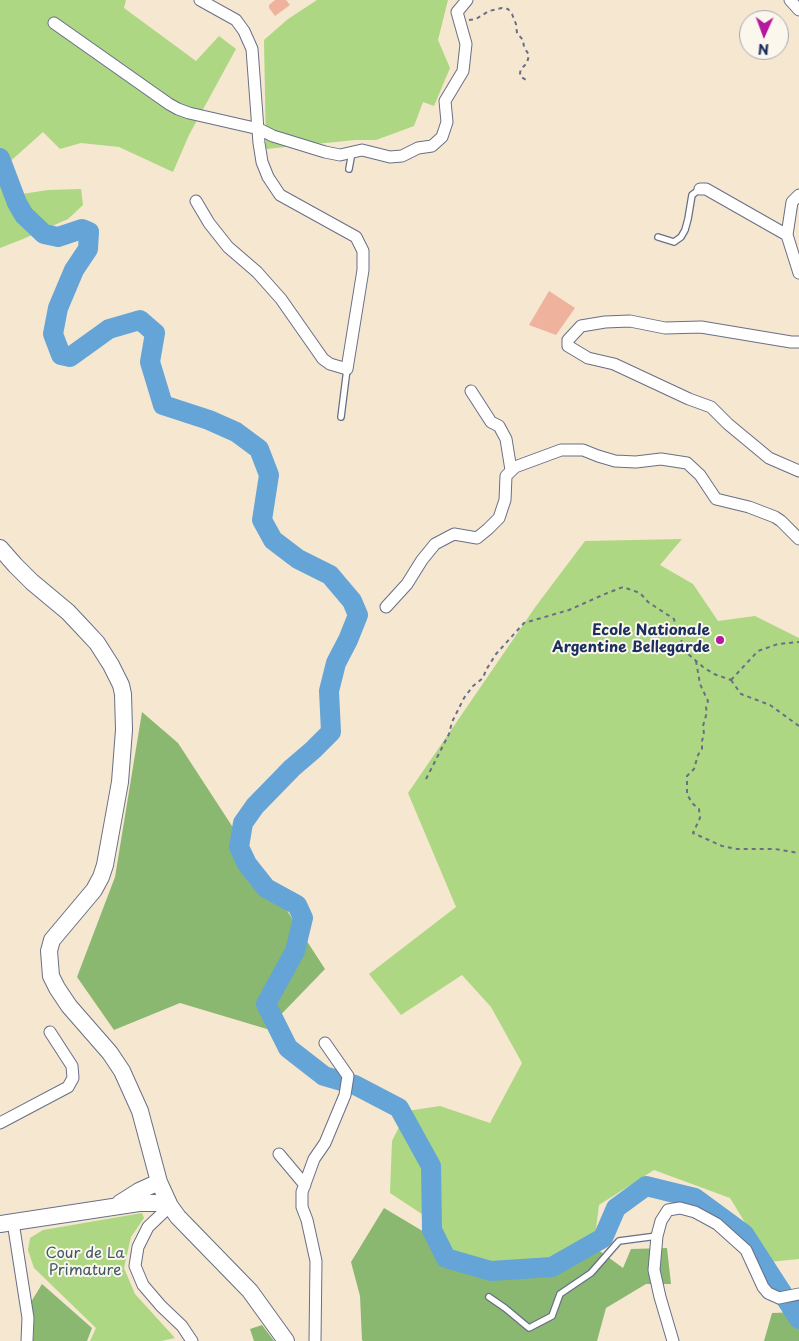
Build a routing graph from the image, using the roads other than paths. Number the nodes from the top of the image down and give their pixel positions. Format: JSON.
{"nodes":[{"id":1,"x":200,"y":0,"type":"edge"},
{"id":2,"x":466,"y":0,"type":"edge"},
{"id":3,"x":790,"y":0,"type":"edge"},
{"id":4,"x":799,"y":10,"type":"edge"},
{"id":5,"x":54,"y":23,"type":"dead end"},
{"id":6,"x":259,"y":129,"type":"junction"},
{"id":7,"x":352,"y":152,"type":"junction"},
{"id":8,"x":349,"y":169,"type":"dead end"},
{"id":9,"x":700,"y":189,"type":"joint"},
{"id":10,"x":799,"y":195,"type":"edge"},
{"id":11,"x":196,"y":201,"type":"dead end"},
{"id":12,"x":787,"y":235,"type":"junction"},
{"id":13,"x":658,"y":237,"type":"dead end"},
{"id":14,"x":799,"y":273,"type":"edge"},
{"id":15,"x":799,"y":342,"type":"edge"},
{"id":16,"x":347,"y":369,"type":"junction"},
{"id":17,"x":471,"y":390,"type":"dead end"},
{"id":18,"x":341,"y":417,"type":"dead end"},
{"id":19,"x":512,"y":470,"type":"junction"},
{"id":20,"x":799,"y":471,"type":"edge"},
{"id":21,"x":799,"y":539,"type":"edge"},
{"id":22,"x":0,"y":548,"type":"edge"},
{"id":23,"x":386,"y":607,"type":"dead end"},
{"id":24,"x":50,"y":1032,"type":"dead end"},
{"id":25,"x":325,"y":1043,"type":"dead end"},
{"id":26,"x":0,"y":1123,"type":"edge"},
{"id":27,"x":279,"y":1154,"type":"dead end"},
{"id":28,"x":159,"y":1182,"type":"junction"},
{"id":29,"x":305,"y":1185,"type":"junction"},
{"id":30,"x":169,"y":1204,"type":"junction"},
{"id":31,"x":114,"y":1207,"type":"junction"},
{"id":32,"x":7,"y":1223,"type":"edge"},
{"id":33,"x":657,"y":1236,"type":"junction"},
{"id":34,"x":796,"y":1295,"type":"edge"},
{"id":35,"x":489,"y":1297,"type":"dead end"},
{"id":36,"x":27,"y":1341,"type":"edge"},
{"id":37,"x":192,"y":1341,"type":"edge"},
{"id":38,"x":286,"y":1341,"type":"edge"},
{"id":39,"x":315,"y":1341,"type":"edge"},
{"id":40,"x":673,"y":1341,"type":"edge"}],
"edges":[{"from":1,"to":6,"type":"street"},
{"from":2,"to":7,"type":"street"},
{"from":3,"to":4,"type":"street"},
{"from":5,"to":6,"type":"street"},
{"from":6,"to":7,"type":"street"},
{"from":6,"to":16,"type":"street"},
{"from":7,"to":8,"type":"lane"},
{"from":9,"to":12,"type":"street"},
{"from":9,"to":13,"type":"lane"},
{"from":10,"to":12,"type":"street"},
{"from":11,"to":16,"type":"street"},
{"from":12,"to":14,"type":"street"},
{"from":15,"to":20,"type":"street"},
{"from":16,"to":18,"type":"lane"},
{"from":17,"to":19,"type":"street"},
{"from":19,"to":21,"type":"street"},
{"from":19,"to":23,"type":"street"},
{"from":22,"to":28,"type":"main road"},
{"from":24,"to":26,"type":"street"},
{"from":25,"to":29,"type":"street"},
{"from":27,"to":29,"type":"street"},
{"from":28,"to":30,"type":"main road"},
{"from":28,"to":31,"type":"main road"},
{"from":29,"to":39,"type":"street"},
{"from":30,"to":31,"type":"main road"},
{"from":30,"to":37,"type":"street"},
{"from":30,"to":38,"type":"main road"},
{"from":31,"to":32,"type":"main road"},
{"from":32,"to":36,"type":"street"},
{"from":33,"to":34,"type":"street"},
{"from":33,"to":35,"type":"lane"},
{"from":33,"to":40,"type":"street"}]}
